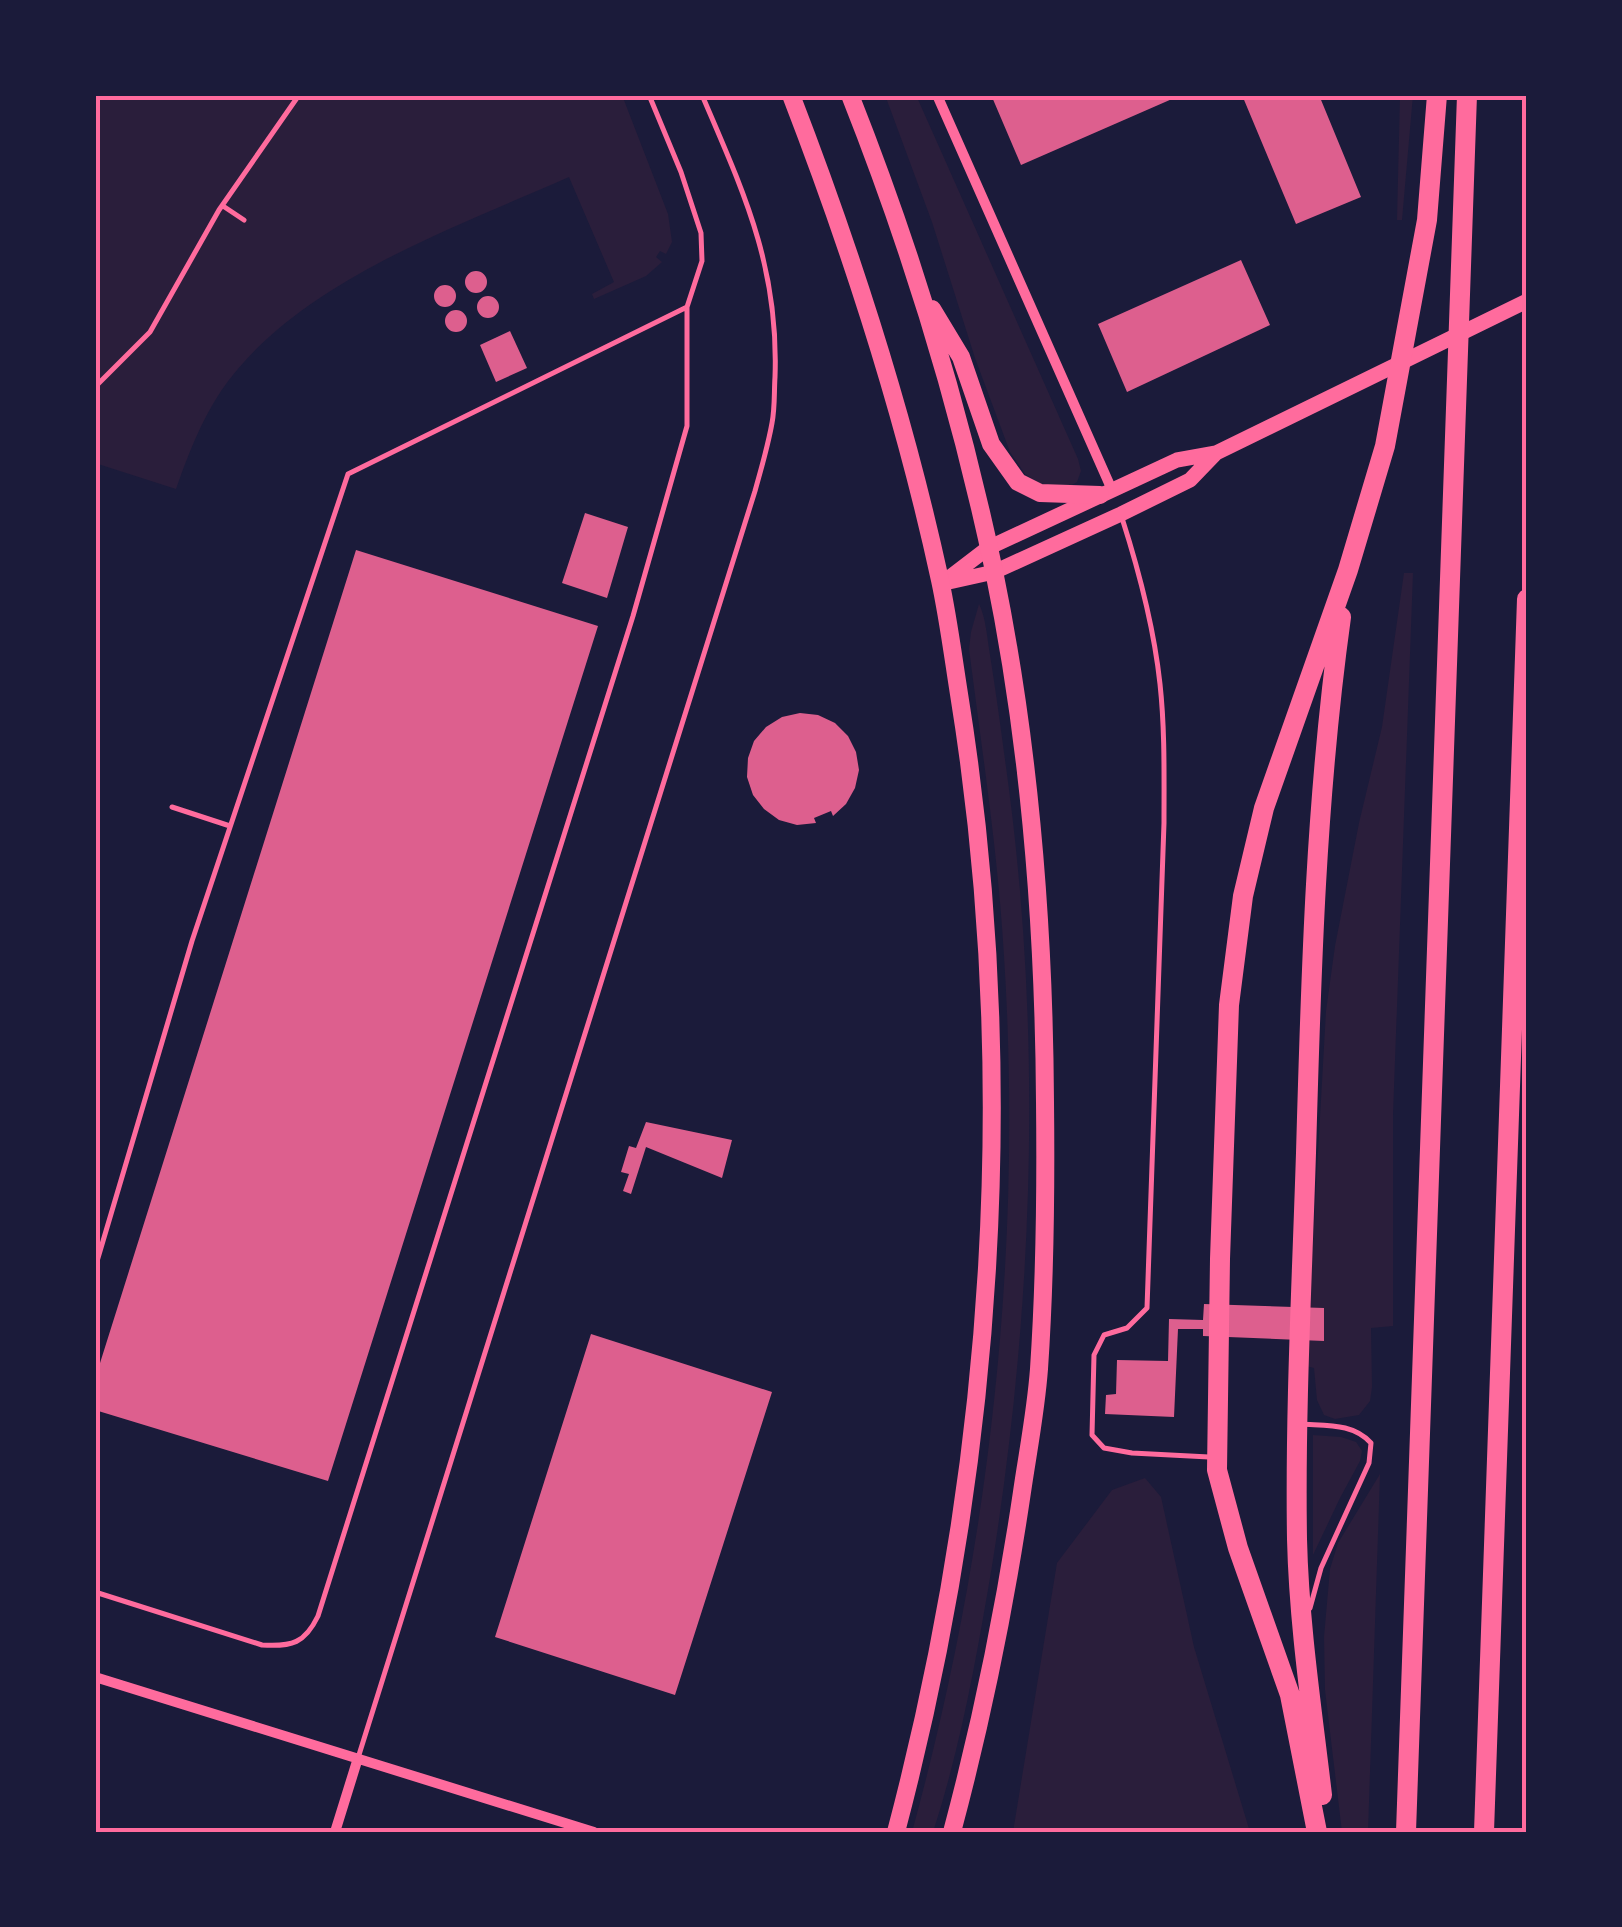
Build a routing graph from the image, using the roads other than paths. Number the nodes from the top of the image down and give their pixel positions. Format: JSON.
{"nodes":[{"id":1,"x":298,"y":95,"type":"edge"},
{"id":2,"x":649,"y":95,"type":"edge"},
{"id":3,"x":702,"y":95,"type":"edge"},
{"id":4,"x":791,"y":95,"type":"edge"},
{"id":5,"x":850,"y":95,"type":"edge"},
{"id":6,"x":937,"y":95,"type":"edge"},
{"id":7,"x":1437,"y":95,"type":"edge"},
{"id":8,"x":1467,"y":95,"type":"edge"},
{"id":9,"x":222,"y":206,"type":"junction"},
{"id":10,"x":244,"y":220,"type":"dead end"},
{"id":11,"x":920,"y":288,"type":"junction"},
{"id":12,"x":1527,"y":300,"type":"edge"},
{"id":13,"x":687,"y":307,"type":"junction"},
{"id":14,"x":95,"y":387,"type":"edge"},
{"id":15,"x":1216,"y":453,"type":"junction"},
{"id":16,"x":1106,"y":493,"type":"junction"},
{"id":17,"x":1121,"y":514,"type":"junction"},
{"id":18,"x":988,"y":548,"type":"junction"},
{"id":19,"x":1348,"y":570,"type":"junction"},
{"id":20,"x":994,"y":572,"type":"junction"},
{"id":21,"x":941,"y":584,"type":"junction"},
{"id":22,"x":1527,"y":600,"type":"edge"},
{"id":23,"x":172,"y":807,"type":"dead end"},
{"id":24,"x":230,"y":826,"type":"junction"},
{"id":25,"x":95,"y":1268,"type":"edge"},
{"id":26,"x":1298,"y":1424,"type":"junction"},
{"id":27,"x":1217,"y":1457,"type":"junction"},
{"id":28,"x":95,"y":1592,"type":"edge"},
{"id":29,"x":1306,"y":1658,"type":"junction"},
{"id":30,"x":95,"y":1677,"type":"edge"},
{"id":31,"x":358,"y":1758,"type":"junction"},
{"id":32,"x":334,"y":1832,"type":"edge"},
{"id":33,"x":594,"y":1832,"type":"edge"},
{"id":34,"x":896,"y":1832,"type":"edge"},
{"id":35,"x":952,"y":1832,"type":"edge"},
{"id":36,"x":1317,"y":1832,"type":"edge"},
{"id":37,"x":1328,"y":1832,"type":"edge"},
{"id":38,"x":1406,"y":1832,"type":"edge"},
{"id":39,"x":1484,"y":1832,"type":"edge"}],
"edges":[{"from":1,"to":9,"type":"lane"},
{"from":2,"to":13,"type":"lane"},
{"from":3,"to":31,"type":"lane"},
{"from":4,"to":21,"type":"main road"},
{"from":5,"to":11,"type":"main road"},
{"from":6,"to":16,"type":"street"},
{"from":7,"to":19,"type":"highway"},
{"from":8,"to":38,"type":"highway"},
{"from":9,"to":10,"type":"lane"},
{"from":9,"to":14,"type":"lane"},
{"from":11,"to":16,"type":"main road"},
{"from":11,"to":18,"type":"main road"},
{"from":12,"to":15,"type":"main road"},
{"from":13,"to":24,"type":"lane"},
{"from":13,"to":28,"type":"lane"},
{"from":15,"to":16,"type":"main road"},
{"from":15,"to":17,"type":"main road"},
{"from":16,"to":18,"type":"main road"},
{"from":17,"to":20,"type":"main road"},
{"from":17,"to":27,"type":"lane"},
{"from":18,"to":20,"type":"main road"},
{"from":18,"to":21,"type":"main road"},
{"from":19,"to":26,"type":"highway"},
{"from":19,"to":27,"type":"highway"},
{"from":20,"to":21,"type":"main road"},
{"from":20,"to":35,"type":"main road"},
{"from":21,"to":34,"type":"main road"},
{"from":22,"to":39,"type":"highway"},
{"from":23,"to":24,"type":"lane"},
{"from":24,"to":25,"type":"lane"},
{"from":26,"to":29,"type":"highway"},
{"from":26,"to":29,"type":"lane"},
{"from":27,"to":36,"type":"highway"},
{"from":29,"to":37,"type":"highway"},
{"from":30,"to":31,"type":"street"},
{"from":31,"to":32,"type":"street"},
{"from":31,"to":33,"type":"street"}]}
